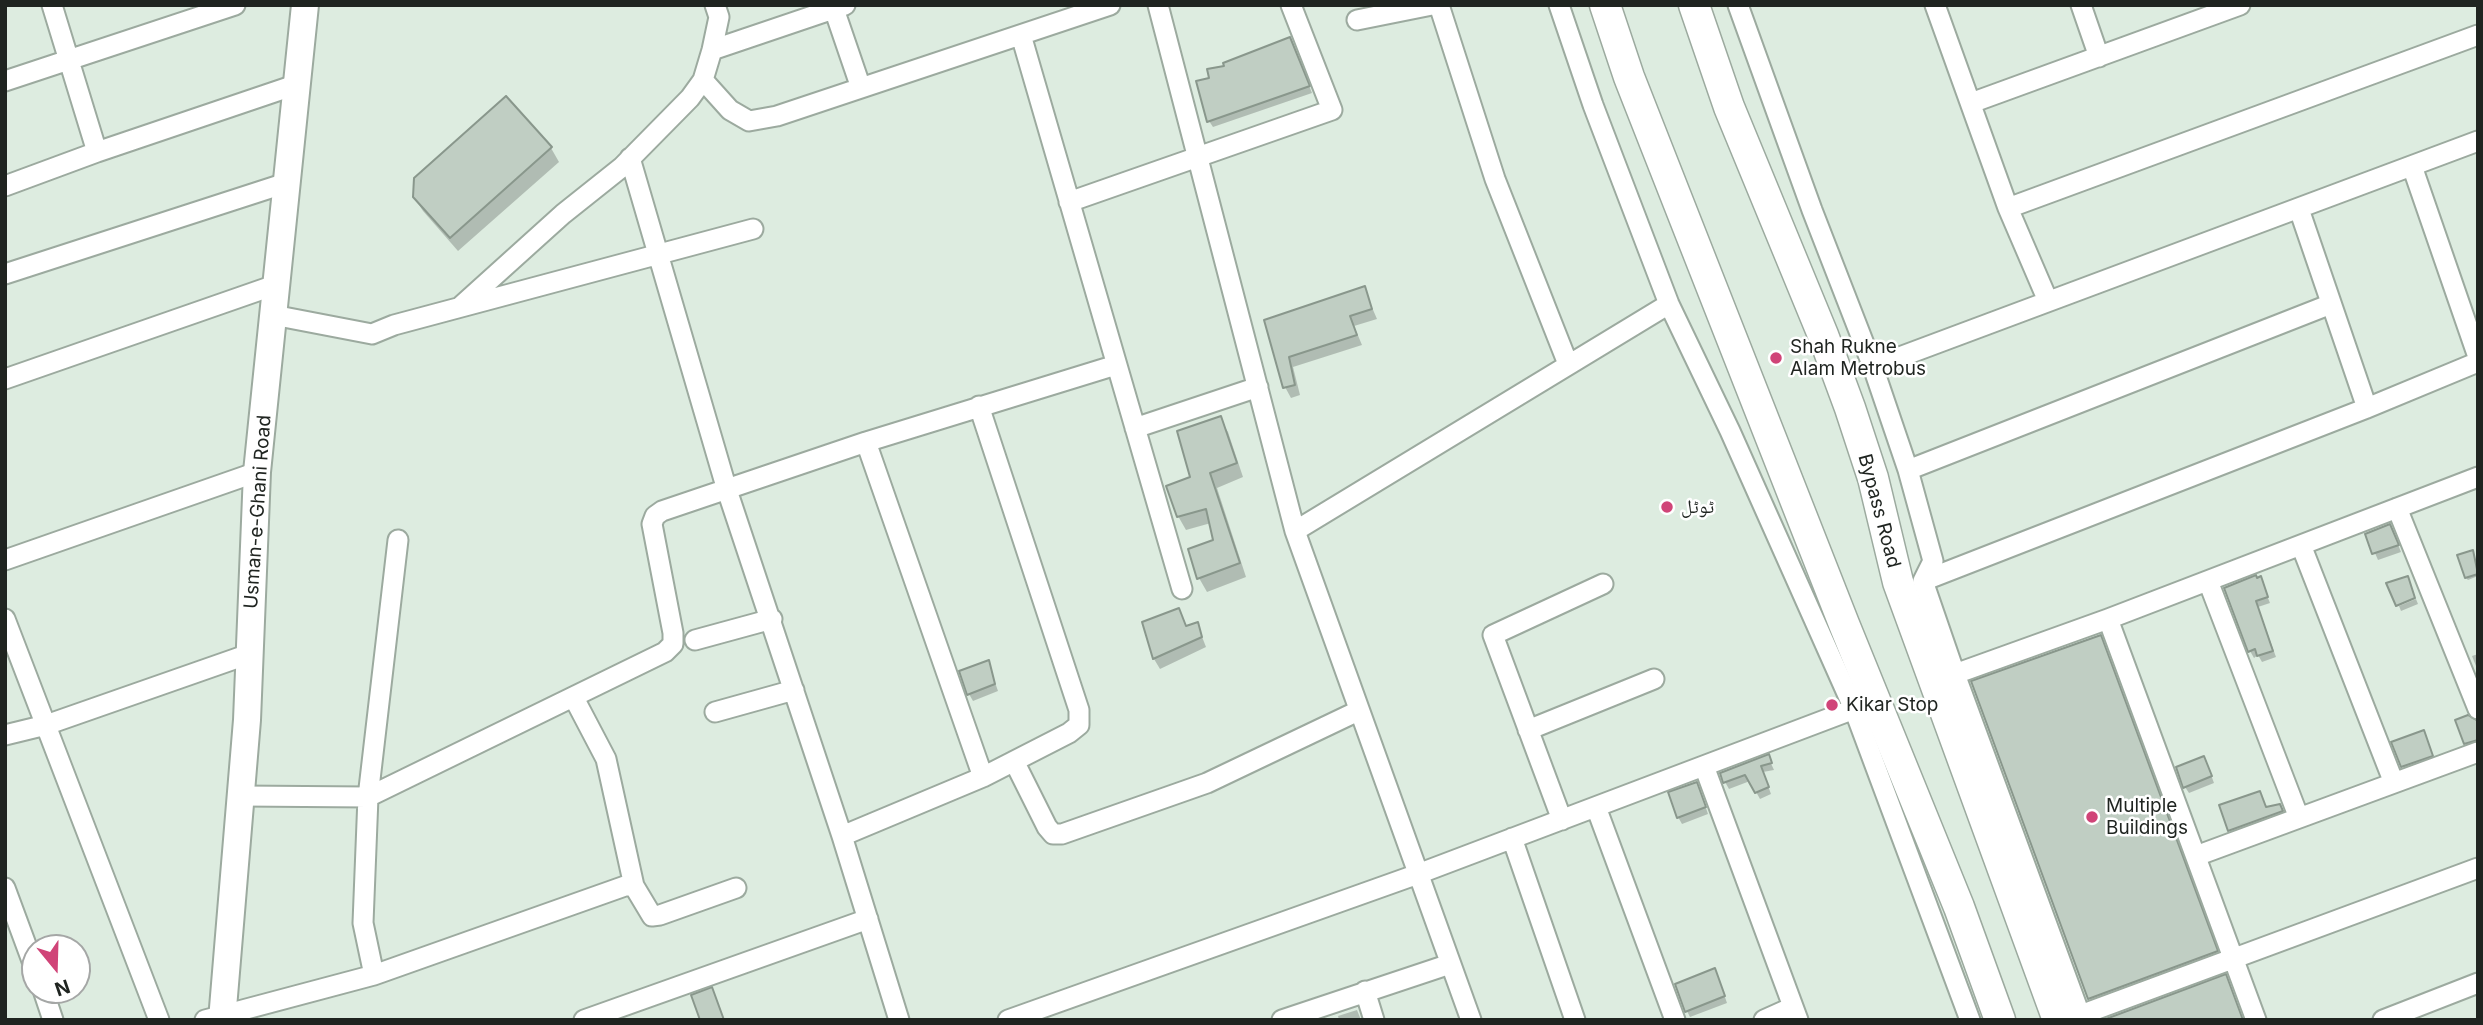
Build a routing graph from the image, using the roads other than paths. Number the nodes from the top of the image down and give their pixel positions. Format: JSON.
{"nodes":[{"id":1,"x":52,"y":5,"type":"edge"},
{"id":2,"x":235,"y":5,"type":"edge"},
{"id":3,"x":305,"y":5,"type":"edge"},
{"id":4,"x":715,"y":5,"type":"edge"},
{"id":5,"x":1110,"y":5,"type":"edge"},
{"id":6,"x":1158,"y":5,"type":"edge"},
{"id":7,"x":1291,"y":5,"type":"edge"},
{"id":8,"x":1432,"y":5,"type":"edge"},
{"id":9,"x":1439,"y":5,"type":"edge"},
{"id":10,"x":1559,"y":5,"type":"edge"},
{"id":11,"x":1605,"y":5,"type":"edge"},
{"id":12,"x":1694,"y":5,"type":"edge"},
{"id":13,"x":1738,"y":5,"type":"edge"},
{"id":14,"x":1935,"y":5,"type":"edge"},
{"id":15,"x":2081,"y":5,"type":"edge"},
{"id":16,"x":840,"y":7,"type":"edge"},
{"id":17,"x":2231,"y":7,"type":"edge"},
{"id":18,"x":1357,"y":20,"type":"dead end"},
{"id":19,"x":1021,"y":35,"type":"junction"},
{"id":20,"x":2478,"y":35,"type":"edge"},
{"id":21,"x":712,"y":50,"type":"junction"},
{"id":22,"x":2099,"y":57,"type":"junction"},
{"id":23,"x":69,"y":61,"type":"junction"},
{"id":24,"x":703,"y":80,"type":"junction"},
{"id":25,"x":5,"y":81,"type":"edge"},
{"id":26,"x":295,"y":85,"type":"junction"},
{"id":27,"x":861,"y":88,"type":"junction"},
{"id":28,"x":1971,"y":103,"type":"junction"},
{"id":29,"x":2478,"y":141,"type":"edge"},
{"id":30,"x":97,"y":152,"type":"junction"},
{"id":31,"x":630,"y":158,"type":"junction"},
{"id":32,"x":1197,"y":159,"type":"junction"},
{"id":33,"x":2412,"y":166,"type":"junction"},
{"id":34,"x":286,"y":183,"type":"junction"},
{"id":35,"x":5,"y":186,"type":"edge"},
{"id":36,"x":1069,"y":202,"type":"junction"},
{"id":37,"x":2008,"y":208,"type":"junction"},
{"id":38,"x":2299,"y":209,"type":"junction"},
{"id":39,"x":753,"y":229,"type":"dead end"},
{"id":40,"x":659,"y":255,"type":"junction"},
{"id":41,"x":5,"y":274,"type":"edge"},
{"id":42,"x":275,"y":285,"type":"junction"},
{"id":43,"x":2048,"y":300,"type":"junction"},
{"id":44,"x":1669,"y":304,"type":"junction"},
{"id":45,"x":2331,"y":304,"type":"junction"},
{"id":46,"x":457,"y":309,"type":"junction"},
{"id":47,"x":273,"y":315,"type":"junction"},
{"id":48,"x":2478,"y":359,"type":"edge"},
{"id":49,"x":1116,"y":365,"type":"junction"},
{"id":50,"x":1568,"y":365,"type":"junction"},
{"id":51,"x":1873,"y":366,"type":"junction"},
{"id":52,"x":5,"y":379,"type":"edge"},
{"id":53,"x":1258,"y":387,"type":"junction"},
{"id":54,"x":979,"y":406,"type":"junction"},
{"id":55,"x":2367,"y":408,"type":"junction"},
{"id":56,"x":1135,"y":428,"type":"junction"},
{"id":57,"x":866,"y":442,"type":"junction"},
{"id":58,"x":1908,"y":470,"type":"junction"},
{"id":59,"x":257,"y":472,"type":"junction"},
{"id":60,"x":2478,"y":477,"type":"edge"},
{"id":61,"x":727,"y":490,"type":"junction"},
{"id":62,"x":2397,"y":508,"type":"junction"},
{"id":63,"x":1295,"y":531,"type":"junction"},
{"id":64,"x":398,"y":540,"type":"dead end"},
{"id":65,"x":2301,"y":545,"type":"junction"},
{"id":66,"x":5,"y":560,"type":"edge"},
{"id":67,"x":1923,"y":581,"type":"junction"},
{"id":68,"x":2208,"y":581,"type":"junction"},
{"id":69,"x":1603,"y":584,"type":"dead end"},
{"id":70,"x":1182,"y":589,"type":"dead end"},
{"id":71,"x":5,"y":619,"type":"edge"},
{"id":72,"x":772,"y":619,"type":"junction"},
{"id":73,"x":2108,"y":619,"type":"junction"},
{"id":74,"x":695,"y":640,"type":"dead end"},
{"id":75,"x":249,"y":654,"type":"junction"},
{"id":76,"x":1955,"y":674,"type":"junction"},
{"id":77,"x":1654,"y":679,"type":"dead end"},
{"id":78,"x":794,"y":690,"type":"junction"},
{"id":79,"x":574,"y":698,"type":"junction"},
{"id":80,"x":1854,"y":709,"type":"junction"},
{"id":81,"x":2478,"y":709,"type":"edge"},
{"id":82,"x":1358,"y":711,"type":"junction"},
{"id":83,"x":715,"y":712,"type":"dead end"},
{"id":84,"x":46,"y":725,"type":"junction"},
{"id":85,"x":1528,"y":730,"type":"junction"},
{"id":86,"x":5,"y":734,"type":"edge"},
{"id":87,"x":2478,"y":752,"type":"edge"},
{"id":88,"x":1014,"y":761,"type":"junction"},
{"id":89,"x":1704,"y":766,"type":"junction"},
{"id":90,"x":983,"y":777,"type":"junction"},
{"id":91,"x":2394,"y":783,"type":"junction"},
{"id":92,"x":241,"y":796,"type":"junction"},
{"id":93,"x":368,"y":797,"type":"junction"},
{"id":94,"x":1596,"y":807,"type":"junction"},
{"id":95,"x":2299,"y":818,"type":"junction"},
{"id":96,"x":1562,"y":820,"type":"junction"},
{"id":97,"x":842,"y":836,"type":"junction"},
{"id":98,"x":1512,"y":838,"type":"junction"},
{"id":99,"x":2196,"y":856,"type":"junction"},
{"id":100,"x":2478,"y":868,"type":"edge"},
{"id":101,"x":1418,"y":874,"type":"junction"},
{"id":102,"x":634,"y":886,"type":"junction"},
{"id":103,"x":5,"y":888,"type":"edge"},
{"id":104,"x":736,"y":888,"type":"dead end"},
{"id":105,"x":868,"y":919,"type":"junction"},
{"id":106,"x":22,"y":934,"type":"edge"},
{"id":107,"x":2233,"y":959,"type":"junction"},
{"id":108,"x":1450,"y":964,"type":"junction"},
{"id":109,"x":374,"y":975,"type":"junction"},
{"id":110,"x":2478,"y":983,"type":"edge"},
{"id":111,"x":1365,"y":991,"type":"junction"},
{"id":112,"x":1795,"y":1013,"type":"edge"},
{"id":113,"x":216,"y":1018,"type":"edge"},
{"id":114,"x":1016,"y":1018,"type":"edge"},
{"id":115,"x":2072,"y":1019,"type":"edge"},
{"id":116,"x":159,"y":1020,"type":"edge"},
{"id":117,"x":584,"y":1020,"type":"edge"},
{"id":118,"x":899,"y":1020,"type":"edge"},
{"id":119,"x":1282,"y":1020,"type":"edge"},
{"id":120,"x":1374,"y":1020,"type":"edge"},
{"id":121,"x":1471,"y":1020,"type":"edge"},
{"id":122,"x":1575,"y":1020,"type":"edge"},
{"id":123,"x":1675,"y":1020,"type":"edge"},
{"id":124,"x":1764,"y":1020,"type":"edge"},
{"id":125,"x":1970,"y":1020,"type":"edge"},
{"id":126,"x":2000,"y":1020,"type":"edge"},
{"id":127,"x":2256,"y":1020,"type":"edge"},
{"id":128,"x":2383,"y":1020,"type":"edge"}],
"edges":[{"from":1,"to":23,"type":"street"},
{"from":2,"to":23,"type":"street"},
{"from":3,"to":26,"type":"main road","name":"Usman-e-Ghani Road"},
{"from":4,"to":21,"type":"street"},
{"from":5,"to":19,"type":"street"},
{"from":6,"to":32,"type":"street"},
{"from":7,"to":32,"type":"street"},
{"from":8,"to":18,"type":"street"},
{"from":9,"to":50,"type":"street"},
{"from":10,"to":44,"type":"street"},
{"from":11,"to":126,"type":"main road"},
{"from":12,"to":115,"type":"main road","name":"Bypass Road"},
{"from":13,"to":51,"type":"street"},
{"from":14,"to":28,"type":"street"},
{"from":15,"to":22,"type":"street"},
{"from":16,"to":21,"type":"street"},
{"from":16,"to":27,"type":"street"},
{"from":17,"to":22,"type":"street"},
{"from":19,"to":27,"type":"street"},
{"from":19,"to":36,"type":"street"},
{"from":20,"to":37,"type":"street"},
{"from":21,"to":24,"type":"street"},
{"from":22,"to":28,"type":"street"},
{"from":23,"to":25,"type":"street"},
{"from":23,"to":30,"type":"street"},
{"from":24,"to":27,"type":"street"},
{"from":24,"to":31,"type":"street"},
{"from":26,"to":30,"type":"street"},
{"from":26,"to":34,"type":"main road","name":"Usman-e-Ghani Road"},
{"from":28,"to":37,"type":"street"},
{"from":29,"to":33,"type":"street"},
{"from":30,"to":35,"type":"street"},
{"from":31,"to":40,"type":"street"},
{"from":31,"to":46,"type":"street"},
{"from":32,"to":36,"type":"street"},
{"from":32,"to":53,"type":"street"},
{"from":33,"to":38,"type":"street"},
{"from":33,"to":48,"type":"street"},
{"from":34,"to":41,"type":"street"},
{"from":34,"to":42,"type":"main road","name":"Usman-e-Ghani Road"},
{"from":36,"to":49,"type":"street"},
{"from":37,"to":43,"type":"street"},
{"from":38,"to":43,"type":"street"},
{"from":38,"to":45,"type":"street"},
{"from":39,"to":40,"type":"street"},
{"from":40,"to":46,"type":"street"},
{"from":40,"to":61,"type":"street"},
{"from":42,"to":47,"type":"main road","name":"Usman-e-Ghani Road"},
{"from":42,"to":52,"type":"street"},
{"from":43,"to":51,"type":"street"},
{"from":44,"to":50,"type":"street"},
{"from":44,"to":80,"type":"street"},
{"from":45,"to":55,"type":"street"},
{"from":45,"to":58,"type":"street"},
{"from":46,"to":47,"type":"street"},
{"from":47,"to":59,"type":"main road","name":"Usman-e-Ghani Road"},
{"from":48,"to":55,"type":"street"},
{"from":49,"to":54,"type":"street"},
{"from":49,"to":56,"type":"street"},
{"from":50,"to":63,"type":"street"},
{"from":51,"to":58,"type":"street"},
{"from":53,"to":56,"type":"street"},
{"from":53,"to":63,"type":"street"},
{"from":54,"to":57,"type":"street"},
{"from":54,"to":88,"type":"street"},
{"from":55,"to":67,"type":"street"},
{"from":56,"to":70,"type":"street"},
{"from":57,"to":61,"type":"street"},
{"from":57,"to":90,"type":"street"},
{"from":58,"to":67,"type":"street"},
{"from":59,"to":66,"type":"street"},
{"from":59,"to":75,"type":"main road","name":"Usman-e-Ghani Road"},
{"from":60,"to":62,"type":"street"},
{"from":61,"to":72,"type":"street"},
{"from":61,"to":79,"type":"street"},
{"from":62,"to":65,"type":"street"},
{"from":62,"to":81,"type":"street"},
{"from":63,"to":82,"type":"street"},
{"from":64,"to":93,"type":"street"},
{"from":65,"to":68,"type":"street"},
{"from":65,"to":91,"type":"street"},
{"from":67,"to":76,"type":"street"},
{"from":68,"to":73,"type":"street"},
{"from":68,"to":95,"type":"street"},
{"from":69,"to":85,"type":"street"},
{"from":71,"to":84,"type":"street"},
{"from":72,"to":74,"type":"street"},
{"from":72,"to":78,"type":"street"},
{"from":73,"to":76,"type":"street"},
{"from":73,"to":99,"type":"street"},
{"from":75,"to":84,"type":"street"},
{"from":75,"to":92,"type":"main road","name":"Usman-e-Ghani Road"},
{"from":76,"to":115,"type":"street"},
{"from":77,"to":85,"type":"street"},
{"from":78,"to":83,"type":"street"},
{"from":78,"to":97,"type":"street"},
{"from":79,"to":93,"type":"street"},
{"from":79,"to":102,"type":"street"},
{"from":80,"to":89,"type":"street"},
{"from":80,"to":125,"type":"street"},
{"from":82,"to":88,"type":"street"},
{"from":82,"to":101,"type":"street"},
{"from":84,"to":86,"type":"street"},
{"from":84,"to":116,"type":"street"},
{"from":85,"to":96,"type":"street"},
{"from":87,"to":91,"type":"street"},
{"from":88,"to":90,"type":"street"},
{"from":89,"to":94,"type":"street"},
{"from":89,"to":112,"type":"street"},
{"from":90,"to":97,"type":"street"},
{"from":91,"to":95,"type":"street"},
{"from":92,"to":93,"type":"street"},
{"from":92,"to":113,"type":"main road","name":"Usman-e-Ghani Road"},
{"from":93,"to":109,"type":"street"},
{"from":94,"to":96,"type":"street"},
{"from":94,"to":123,"type":"street"},
{"from":95,"to":99,"type":"street"},
{"from":96,"to":98,"type":"street"},
{"from":97,"to":105,"type":"street"},
{"from":98,"to":101,"type":"street"},
{"from":98,"to":122,"type":"street"},
{"from":99,"to":107,"type":"street"},
{"from":100,"to":107,"type":"street"},
{"from":101,"to":108,"type":"street"},
{"from":101,"to":114,"type":"street"},
{"from":102,"to":104,"type":"street"},
{"from":102,"to":109,"type":"street"},
{"from":103,"to":106,"type":"street"},
{"from":105,"to":117,"type":"street"},
{"from":105,"to":118,"type":"street"},
{"from":107,"to":115,"type":"street"},
{"from":107,"to":127,"type":"street"},
{"from":108,"to":111,"type":"street"},
{"from":108,"to":121,"type":"street"},
{"from":109,"to":113,"type":"street"},
{"from":110,"to":128,"type":"street"},
{"from":111,"to":119,"type":"street"},
{"from":111,"to":120,"type":"street"},
{"from":112,"to":124,"type":"street"}]}
